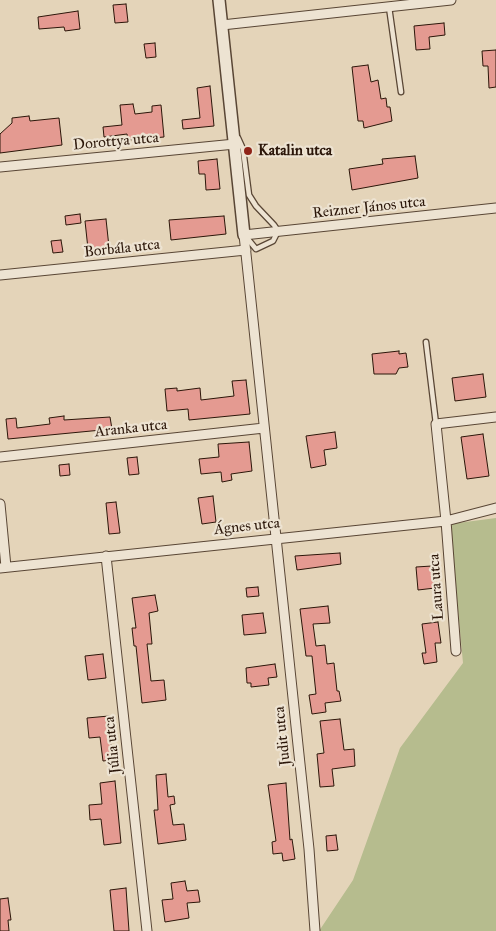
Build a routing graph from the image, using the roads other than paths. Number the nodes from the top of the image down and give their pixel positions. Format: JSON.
{"nodes":[{"id":1,"x":219,"y":0,"type":"edge"},
{"id":2,"x":451,"y":0,"type":"edge"},
{"id":3,"x":389,"y":7,"type":"junction"},
{"id":4,"x":222,"y":25,"type":"junction"},
{"id":5,"x":402,"y":92,"type":"dead end"},
{"id":6,"x":233,"y":127,"type":"junction"},
{"id":7,"x":235,"y":144,"type":"junction"},
{"id":8,"x":0,"y":167,"type":"edge"},
{"id":9,"x":496,"y":208,"type":"edge"},
{"id":10,"x":278,"y":232,"type":"junction"},
{"id":11,"x":244,"y":235,"type":"junction"},
{"id":12,"x":246,"y":250,"type":"junction"},
{"id":13,"x":0,"y":275,"type":"edge"},
{"id":14,"x":426,"y":342,"type":"dead end"},
{"id":15,"x":496,"y":418,"type":"edge"},
{"id":16,"x":436,"y":424,"type":"junction"},
{"id":17,"x":264,"y":428,"type":"junction"},
{"id":18,"x":0,"y":457,"type":"edge"},
{"id":19,"x":0,"y":504,"type":"edge"},
{"id":20,"x":496,"y":508,"type":"edge"},
{"id":21,"x":446,"y":521,"type":"junction"},
{"id":22,"x":275,"y":538,"type":"junction"},
{"id":23,"x":106,"y":556,"type":"junction"},
{"id":24,"x":3,"y":567,"type":"edge"},
{"id":25,"x":456,"y":651,"type":"dead end"},
{"id":26,"x":147,"y":931,"type":"edge"},
{"id":27,"x":315,"y":931,"type":"edge"}],
"edges":[{"from":1,"to":4,"type":"street"},
{"from":2,"to":3,"type":"street"},
{"from":3,"to":4,"type":"street"},
{"from":3,"to":5,"type":"lane"},
{"from":4,"to":6,"type":"street"},
{"from":6,"to":7,"type":"street"},
{"from":6,"to":10,"type":"lane"},
{"from":7,"to":8,"type":"street","name":"Dorottya utca"},
{"from":7,"to":11,"type":"street"},
{"from":9,"to":10,"type":"street","name":"Reizner János utca"},
{"from":10,"to":11,"type":"street","name":"Reizner János utca"},
{"from":10,"to":11,"type":"lane"},
{"from":11,"to":12,"type":"street"},
{"from":12,"to":13,"type":"street","name":"Borbála utca"},
{"from":12,"to":17,"type":"street"},
{"from":14,"to":16,"type":"lane"},
{"from":15,"to":16,"type":"street"},
{"from":16,"to":21,"type":"street","name":"Laura utca"},
{"from":17,"to":18,"type":"street","name":"Aranka utca"},
{"from":17,"to":22,"type":"street"},
{"from":19,"to":24,"type":"street"},
{"from":20,"to":21,"type":"street","name":"Ágnes utca"},
{"from":21,"to":22,"type":"street","name":"Ágnes utca"},
{"from":21,"to":25,"type":"street","name":"Laura utca"},
{"from":22,"to":23,"type":"street","name":"Ágnes utca"},
{"from":22,"to":27,"type":"street","name":"Judit utca"},
{"from":23,"to":24,"type":"street","name":"Ágnes utca"},
{"from":23,"to":26,"type":"street","name":"Júlia utca"}]}
